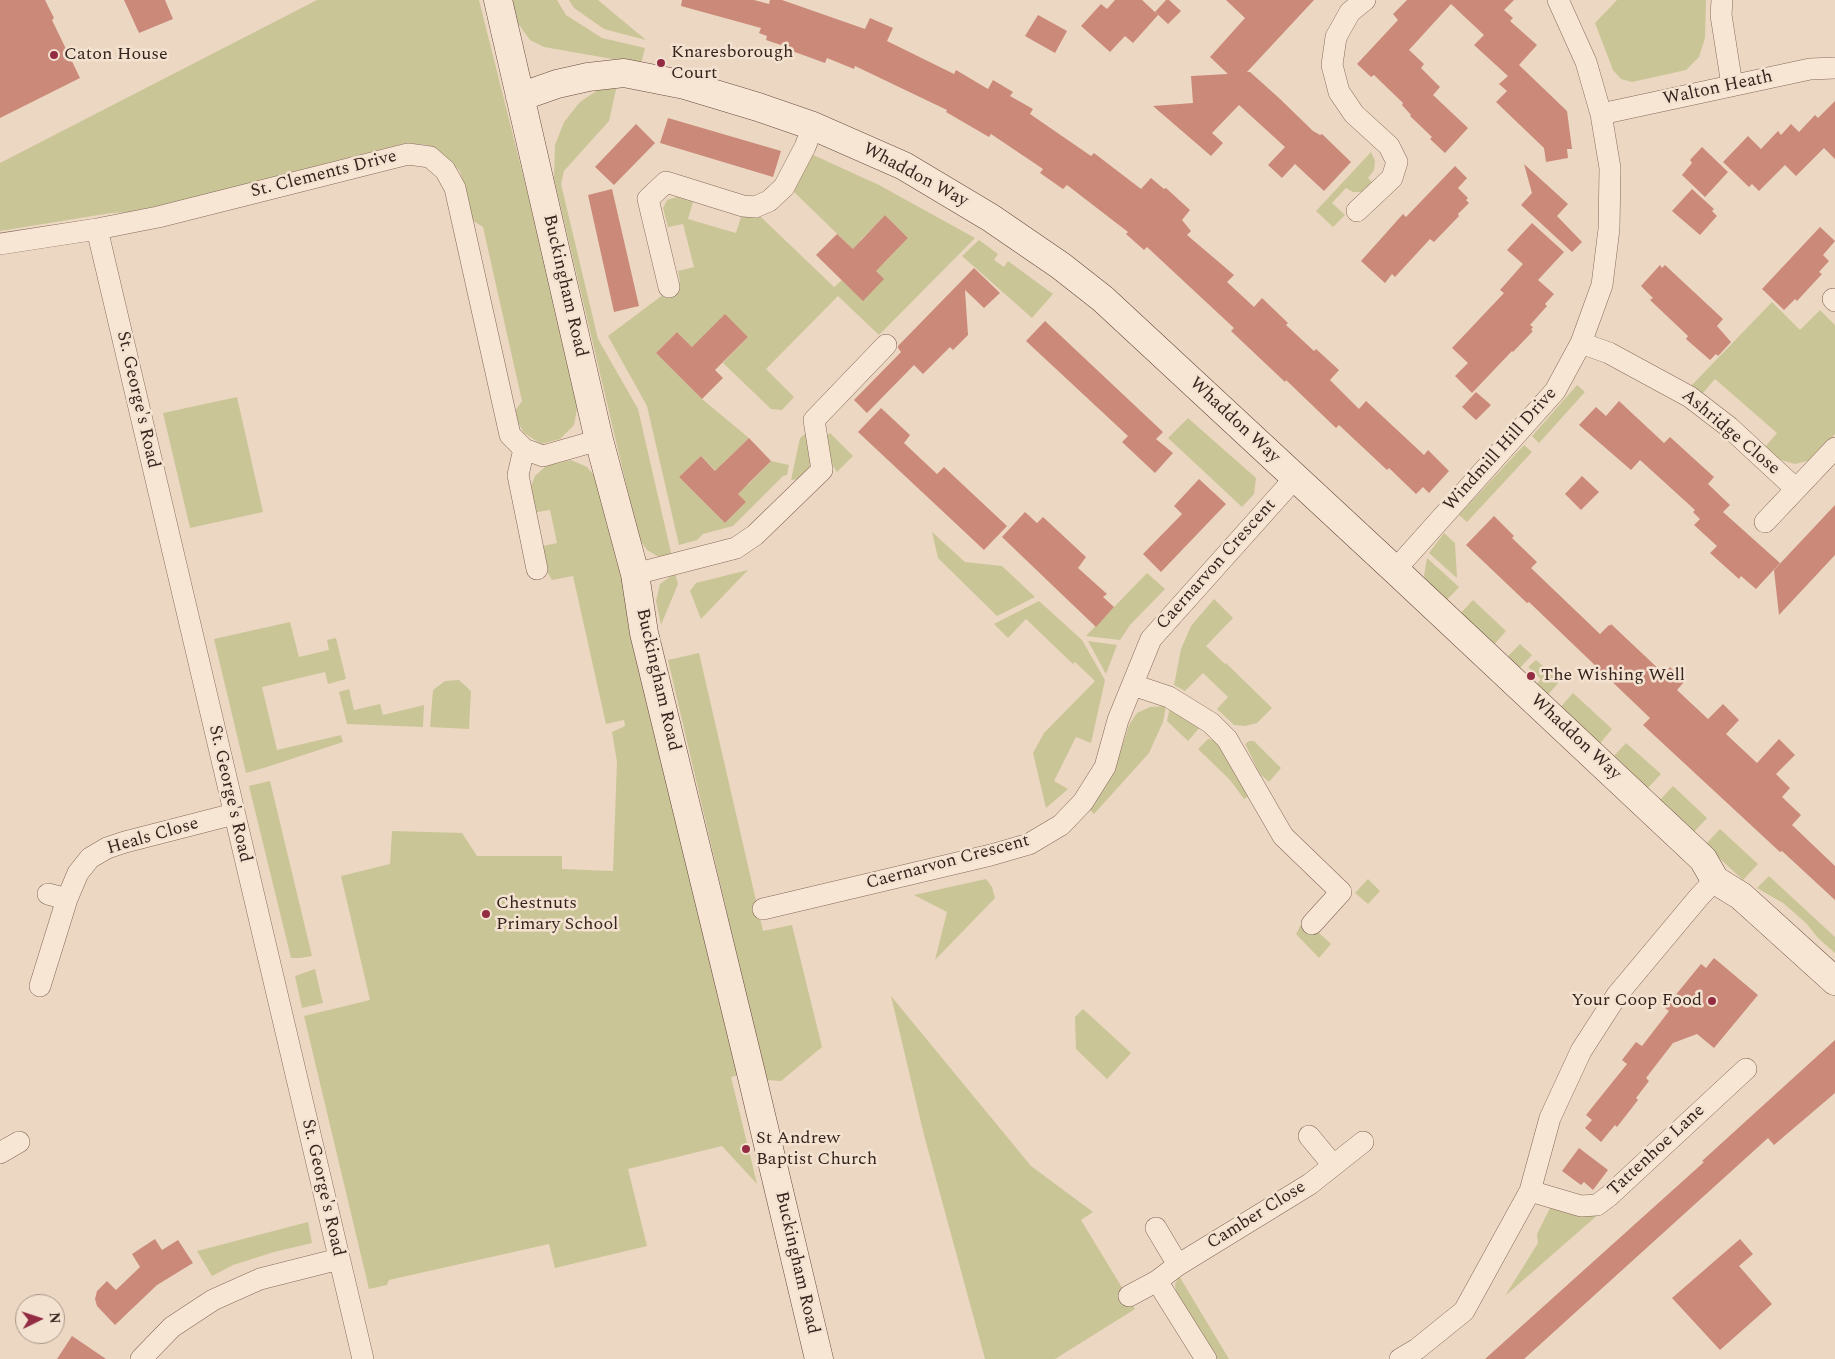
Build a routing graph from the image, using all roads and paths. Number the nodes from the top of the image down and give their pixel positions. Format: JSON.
{"nodes":[{"id":1,"x":498,"y":0,"type":"edge"},
{"id":2,"x":1365,"y":0,"type":"edge"},
{"id":3,"x":1558,"y":0,"type":"edge"},
{"id":4,"x":1722,"y":0,"type":"edge"},
{"id":5,"x":1835,"y":68,"type":"edge"},
{"id":6,"x":1732,"y":85,"type":"junction"},
{"id":7,"x":520,"y":97,"type":"junction"},
{"id":8,"x":1601,"y":114,"type":"junction"},
{"id":9,"x":813,"y":126,"type":"junction"},
{"id":10,"x":1357,"y":211,"type":"dead end"},
{"id":11,"x":97,"y":229,"type":"junction"},
{"id":12,"x":0,"y":244,"type":"edge"},
{"id":13,"x":669,"y":287,"type":"dead end"},
{"id":14,"x":1581,"y":343,"type":"junction"},
{"id":15,"x":886,"y":345,"type":"dead end"},
{"id":16,"x":599,"y":440,"type":"junction"},
{"id":17,"x":1835,"y":448,"type":"edge"},
{"id":18,"x":524,"y":449,"type":"junction"},
{"id":19,"x":1295,"y":478,"type":"junction"},
{"id":20,"x":1796,"y":489,"type":"junction"},
{"id":21,"x":1765,"y":522,"type":"dead end"},
{"id":22,"x":537,"y":569,"type":"dead end"},
{"id":23,"x":1395,"y":570,"type":"junction"},
{"id":24,"x":634,"y":574,"type":"junction"},
{"id":25,"x":1133,"y":684,"type":"junction"},
{"id":26,"x":234,"y":814,"type":"junction"},
{"id":27,"x":1716,"y":880,"type":"junction"},
{"id":28,"x":763,"y":909,"type":"dead end"},
{"id":29,"x":1312,"y":924,"type":"dead end"},
{"id":30,"x":1835,"y":980,"type":"edge"},
{"id":31,"x":40,"y":986,"type":"dead end"},
{"id":32,"x":1746,"y":1069,"type":"dead end"},
{"id":33,"x":1309,"y":1136,"type":"dead end"},
{"id":34,"x":19,"y":1142,"type":"dead end"},
{"id":35,"x":1363,"y":1142,"type":"dead end"},
{"id":36,"x":0,"y":1153,"type":"edge"},
{"id":37,"x":1333,"y":1165,"type":"junction"},
{"id":38,"x":1530,"y":1190,"type":"junction"},
{"id":39,"x":1156,"y":1228,"type":"dead end"},
{"id":40,"x":340,"y":1259,"type":"junction"},
{"id":41,"x":1178,"y":1265,"type":"junction"},
{"id":42,"x":1157,"y":1281,"type":"junction"},
{"id":43,"x":1130,"y":1296,"type":"dead end"},
{"id":44,"x":140,"y":1359,"type":"edge"},
{"id":45,"x":363,"y":1359,"type":"edge"},
{"id":46,"x":819,"y":1359,"type":"edge"},
{"id":47,"x":1206,"y":1359,"type":"edge"},
{"id":48,"x":1400,"y":1359,"type":"edge"}],
"edges":[{"from":1,"to":7,"type":"street","name":"Buckingham Road"},
{"from":2,"to":10,"type":"street"},
{"from":3,"to":8,"type":"street","name":"Windmill Hill Drive"},
{"from":4,"to":6,"type":"street"},
{"from":5,"to":6,"type":"street","name":"Walton Heath"},
{"from":6,"to":8,"type":"street","name":"Walton Heath"},
{"from":7,"to":9,"type":"street","name":"Whaddon Way"},
{"from":7,"to":16,"type":"street","name":"Buckingham Road"},
{"from":8,"to":14,"type":"street","name":"Windmill Hill Drive"},
{"from":9,"to":13,"type":"street"},
{"from":9,"to":19,"type":"street","name":"Whaddon Way"},
{"from":11,"to":12,"type":"street","name":"St. Clements Drive"},
{"from":11,"to":18,"type":"street","name":"St. Clements Drive"},
{"from":11,"to":26,"type":"street","name":"St. George's Road"},
{"from":14,"to":20,"type":"street","name":"Ashridge Close"},
{"from":14,"to":23,"type":"street","name":"Windmill Hill Drive"},
{"from":15,"to":24,"type":"street"},
{"from":16,"to":18,"type":"street"},
{"from":16,"to":24,"type":"street","name":"Buckingham Road"},
{"from":17,"to":20,"type":"street","name":"Ashridge Close"},
{"from":18,"to":22,"type":"street"},
{"from":19,"to":23,"type":"street","name":"Whaddon Way"},
{"from":19,"to":25,"type":"street","name":"Caernarvon Crescent"},
{"from":20,"to":21,"type":"street","name":"Ashridge Close"},
{"from":23,"to":27,"type":"street","name":"Whaddon Way"},
{"from":24,"to":46,"type":"street","name":"Buckingham Road"},
{"from":25,"to":28,"type":"street","name":"Caernarvon Crescent"},
{"from":25,"to":29,"type":"street"},
{"from":26,"to":31,"type":"street","name":"Heals Close"},
{"from":26,"to":40,"type":"street","name":"St. George's Road"},
{"from":27,"to":30,"type":"street","name":"Whaddon Way"},
{"from":27,"to":38,"type":"street"},
{"from":32,"to":38,"type":"street","name":"Tattenhoe Lane"},
{"from":33,"to":37,"type":"street"},
{"from":34,"to":36,"type":"street"},
{"from":35,"to":37,"type":"street","name":"Camber Close"},
{"from":37,"to":41,"type":"street","name":"Camber Close"},
{"from":38,"to":48,"type":"street"},
{"from":39,"to":41,"type":"street"},
{"from":40,"to":44,"type":"street"},
{"from":40,"to":45,"type":"street","name":"St. George's Road"},
{"from":41,"to":42,"type":"street","name":"Camber Close"},
{"from":42,"to":43,"type":"street","name":"Camber Close"},
{"from":42,"to":47,"type":"street"}]}
